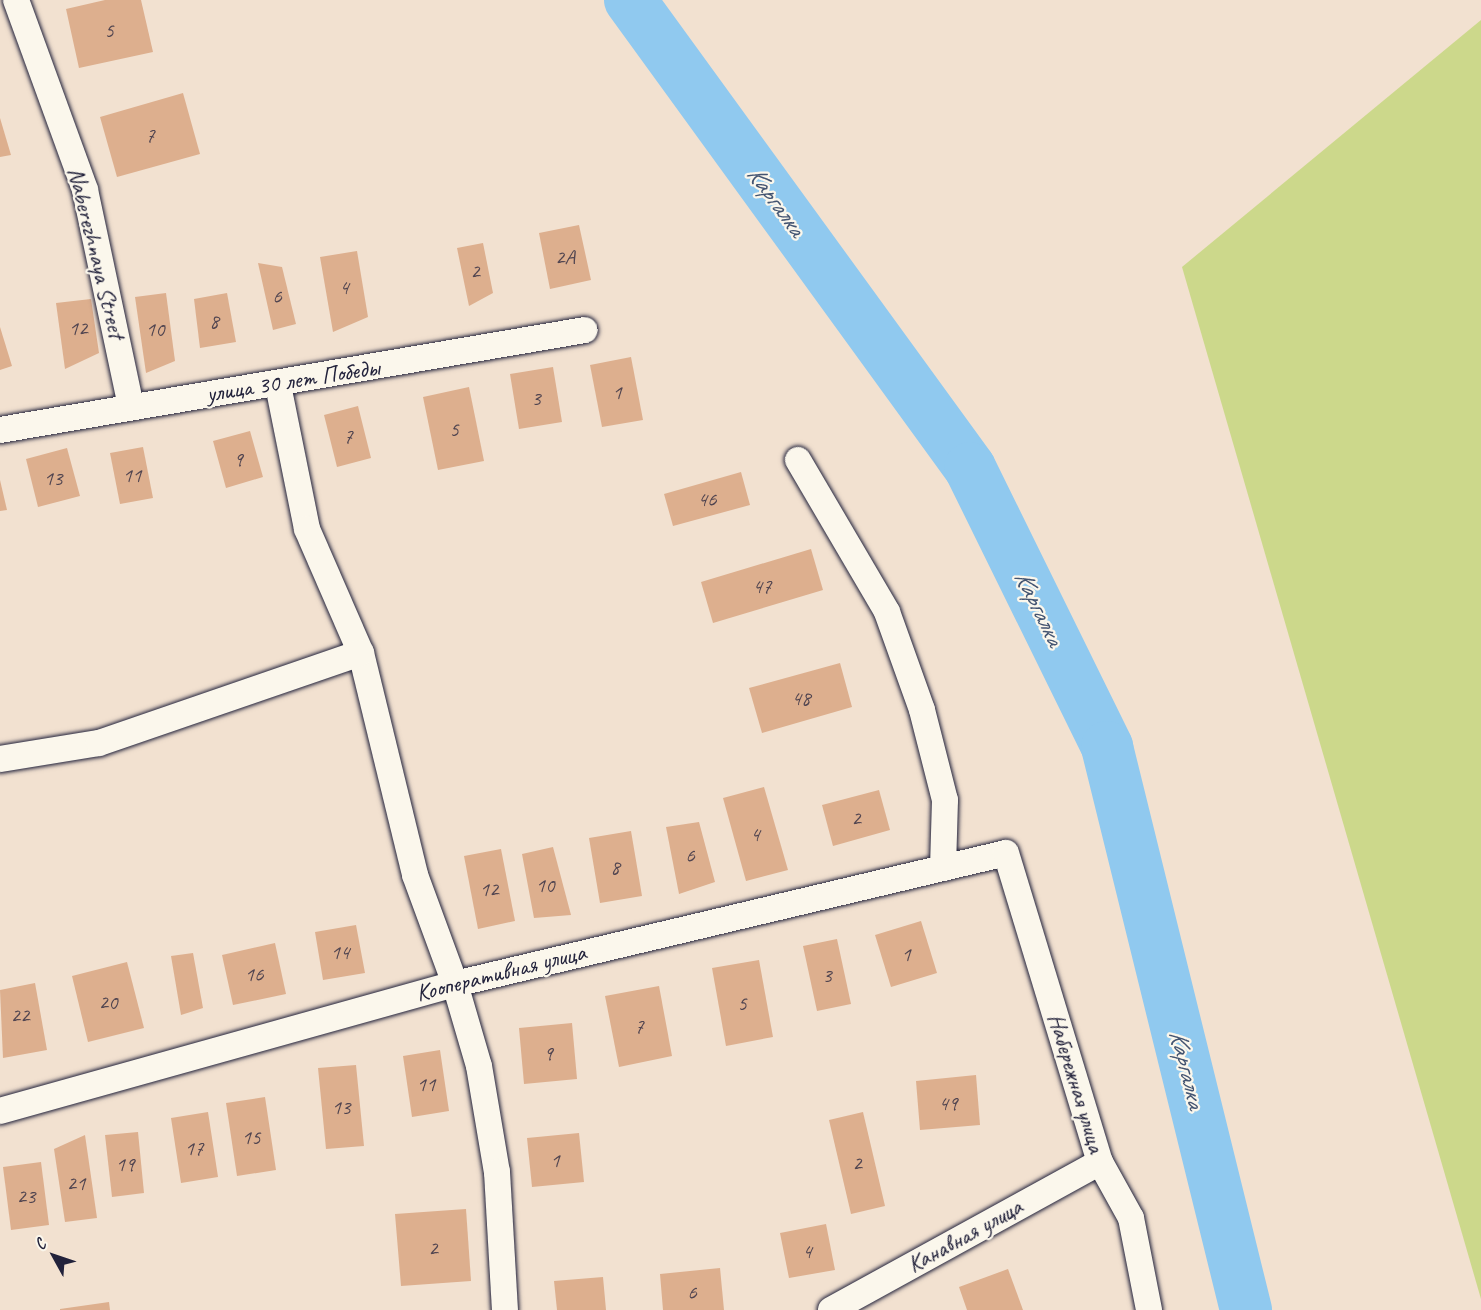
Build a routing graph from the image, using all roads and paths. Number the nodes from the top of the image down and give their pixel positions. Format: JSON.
{"nodes":[{"id":1,"x":16,"y":0,"type":"edge"},
{"id":2,"x":585,"y":330,"type":"dead end"},
{"id":3,"x":278,"y":385,"type":"junction"},
{"id":4,"x":132,"y":406,"type":"junction"},
{"id":5,"x":0,"y":430,"type":"edge"},
{"id":6,"x":798,"y":460,"type":"dead end"},
{"id":7,"x":361,"y":653,"type":"junction"},
{"id":8,"x":0,"y":759,"type":"edge"},
{"id":9,"x":1006,"y":853,"type":"joint"},
{"id":10,"x":943,"y":868,"type":"junction"},
{"id":11,"x":455,"y":984,"type":"junction"},
{"id":12,"x":0,"y":1111,"type":"edge"},
{"id":13,"x":1100,"y":1162,"type":"junction"},
{"id":14,"x":505,"y":1310,"type":"edge"},
{"id":15,"x":831,"y":1310,"type":"edge"},
{"id":16,"x":1149,"y":1310,"type":"edge"}],
"edges":[{"from":1,"to":4,"type":"street","name":"Naberezhnaya Street"},
{"from":2,"to":3,"type":"street","name":"улица 30 лет Победы"},
{"from":3,"to":4,"type":"street","name":"улица 30 лет Победы"},
{"from":3,"to":7,"type":"street"},
{"from":4,"to":5,"type":"street","name":"улица 30 лет Победы"},
{"from":6,"to":10,"type":"street"},
{"from":7,"to":8,"type":"street"},
{"from":7,"to":11,"type":"street"},
{"from":9,"to":10,"type":"street","name":"Кооперативная улица"},
{"from":9,"to":13,"type":"street","name":"Набережная улица"},
{"from":10,"to":11,"type":"street","name":"Кооперативная улица"},
{"from":11,"to":12,"type":"street","name":"Кооперативная улица"},
{"from":11,"to":14,"type":"street"},
{"from":13,"to":15,"type":"street","name":"Канавная улица"},
{"from":13,"to":16,"type":"street","name":"Набережная улица"}]}
